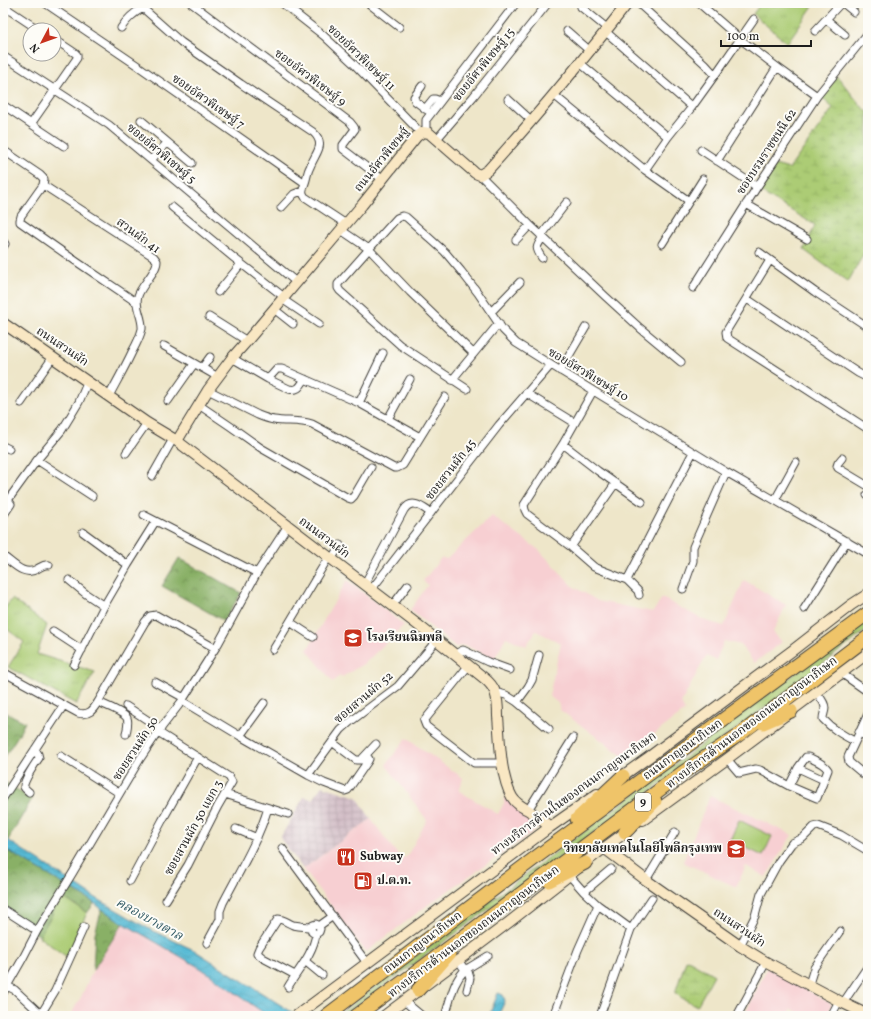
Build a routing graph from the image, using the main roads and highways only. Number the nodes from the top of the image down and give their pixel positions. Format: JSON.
{"nodes":[{"id":1,"x":868,"y":613,"type":"edge"},
{"id":2,"x":868,"y":636,"type":"edge"},
{"id":3,"x":791,"y":711,"type":"road end"},
{"id":4,"x":743,"y":732,"type":"junction"},
{"id":5,"x":623,"y":776,"type":"road end"},
{"id":6,"x":678,"y":776,"type":"junction"},
{"id":7,"x":625,"y":832,"type":"road end"},
{"id":8,"x":535,"y":858,"type":"junction"},
{"id":9,"x":585,"y":863,"type":"road end"},
{"id":10,"x":520,"y":894,"type":"junction"},
{"id":11,"x":465,"y":936,"type":"junction"},
{"id":12,"x":418,"y":990,"type":"road end"},
{"id":13,"x":330,"y":1013,"type":"edge"},
{"id":14,"x":356,"y":1016,"type":"edge"}],
"edges":[{"from":1,"to":8,"type":"highway","name":"ถนนกาญจนาภิเษก","number":"9"},
{"from":2,"to":4,"type":"highway","name":"ถนนกาญจนาภิเษก","number":"9"},
{"from":3,"to":4,"type":"highway"},
{"from":4,"to":6,"type":"highway","name":"ถนนกาญจนาภิเษก","number":"9"},
{"from":5,"to":8,"type":"highway"},
{"from":6,"to":7,"type":"highway"},
{"from":6,"to":10,"type":"highway","name":"ถนนกาญจนาภิเษก","number":"9"},
{"from":8,"to":13,"type":"highway","name":"ถนนกาญจนาภิเษก","number":"9"},
{"from":9,"to":10,"type":"highway"},
{"from":10,"to":11,"type":"highway","name":"ถนนกาญจนาภิเษก","number":"9"},
{"from":11,"to":12,"type":"highway"},
{"from":11,"to":14,"type":"highway","name":"ถนนกาญจนาภิเษก","number":"9"}]}
